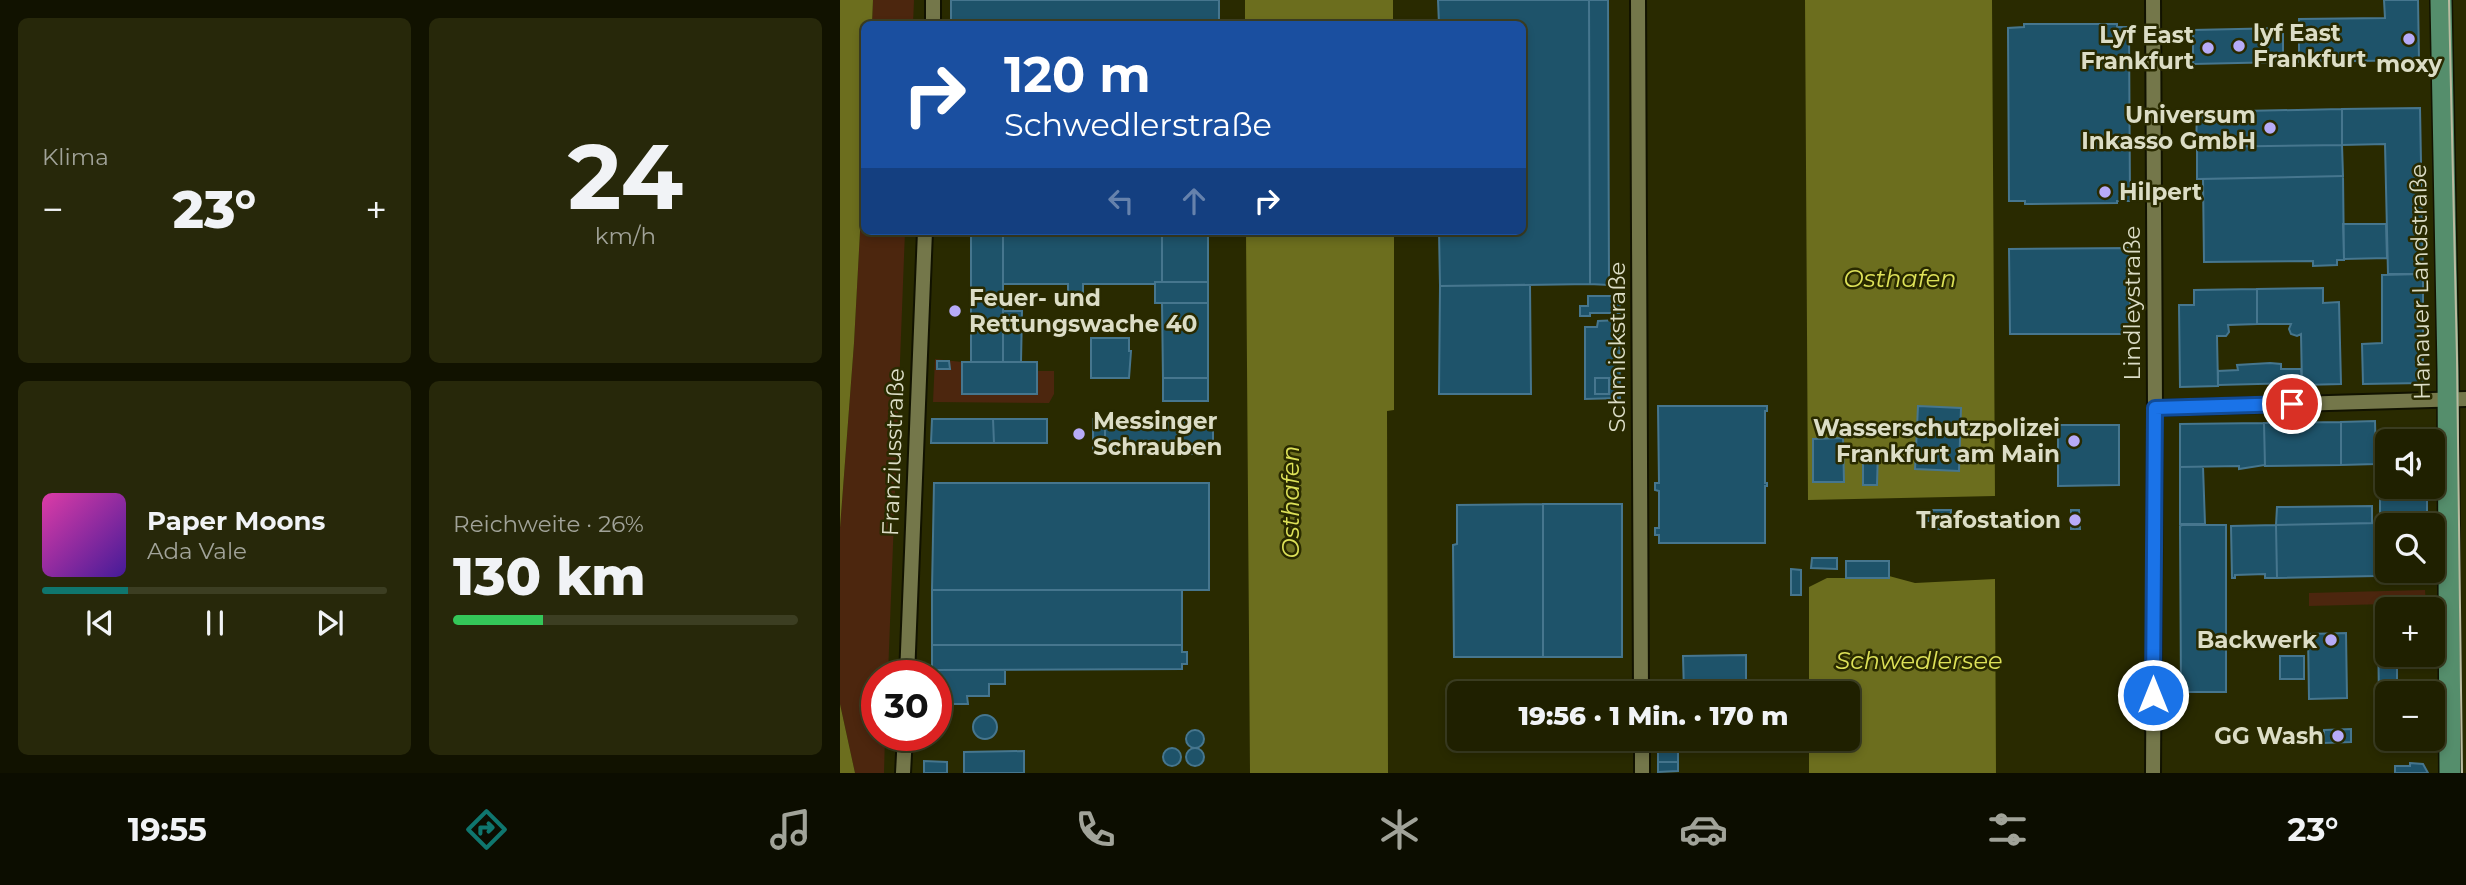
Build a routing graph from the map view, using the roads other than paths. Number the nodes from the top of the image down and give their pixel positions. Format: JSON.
{"nodes":[{"id":1,"x":933,"y":0,"type":"edge"},
{"id":2,"x":1638,"y":0,"type":"edge"},
{"id":3,"x":2153,"y":0,"type":"edge"},
{"id":4,"x":2441,"y":0,"type":"edge"},
{"id":5,"x":933,"y":21,"type":"edge"},
{"id":6,"x":925,"y":235,"type":"edge"},
{"id":7,"x":2457,"y":399,"type":"edge"},
{"id":8,"x":2155,"y":408,"type":"junction"},
{"id":9,"x":908,"y":660,"type":"edge"},
{"id":10,"x":1641,"y":681,"type":"edge"},
{"id":11,"x":904,"y":751,"type":"edge"},
{"id":12,"x":1642,"y":751,"type":"edge"},
{"id":13,"x":903,"y":773,"type":"edge"},
{"id":14,"x":1642,"y":773,"type":"edge"},
{"id":15,"x":2153,"y":773,"type":"edge"},
{"id":16,"x":2450,"y":773,"type":"edge"}],
"edges":[{"from":1,"to":5,"type":"street"},
{"from":2,"to":10,"type":"street","name":"Schmickstraße"},
{"from":3,"to":8,"type":"street","name":"Lindleystraße"},
{"from":4,"to":7,"type":"main road","name":"Hanauer Landstraße"},
{"from":6,"to":9,"type":"street","name":"Franziusstraße"},
{"from":7,"to":8,"type":"street"},
{"from":7,"to":16,"type":"main road","name":"Hanauer Landstraße"},
{"from":8,"to":15,"type":"street","name":"Lindleystraße"},
{"from":11,"to":13,"type":"street"},
{"from":12,"to":14,"type":"street"}]}
